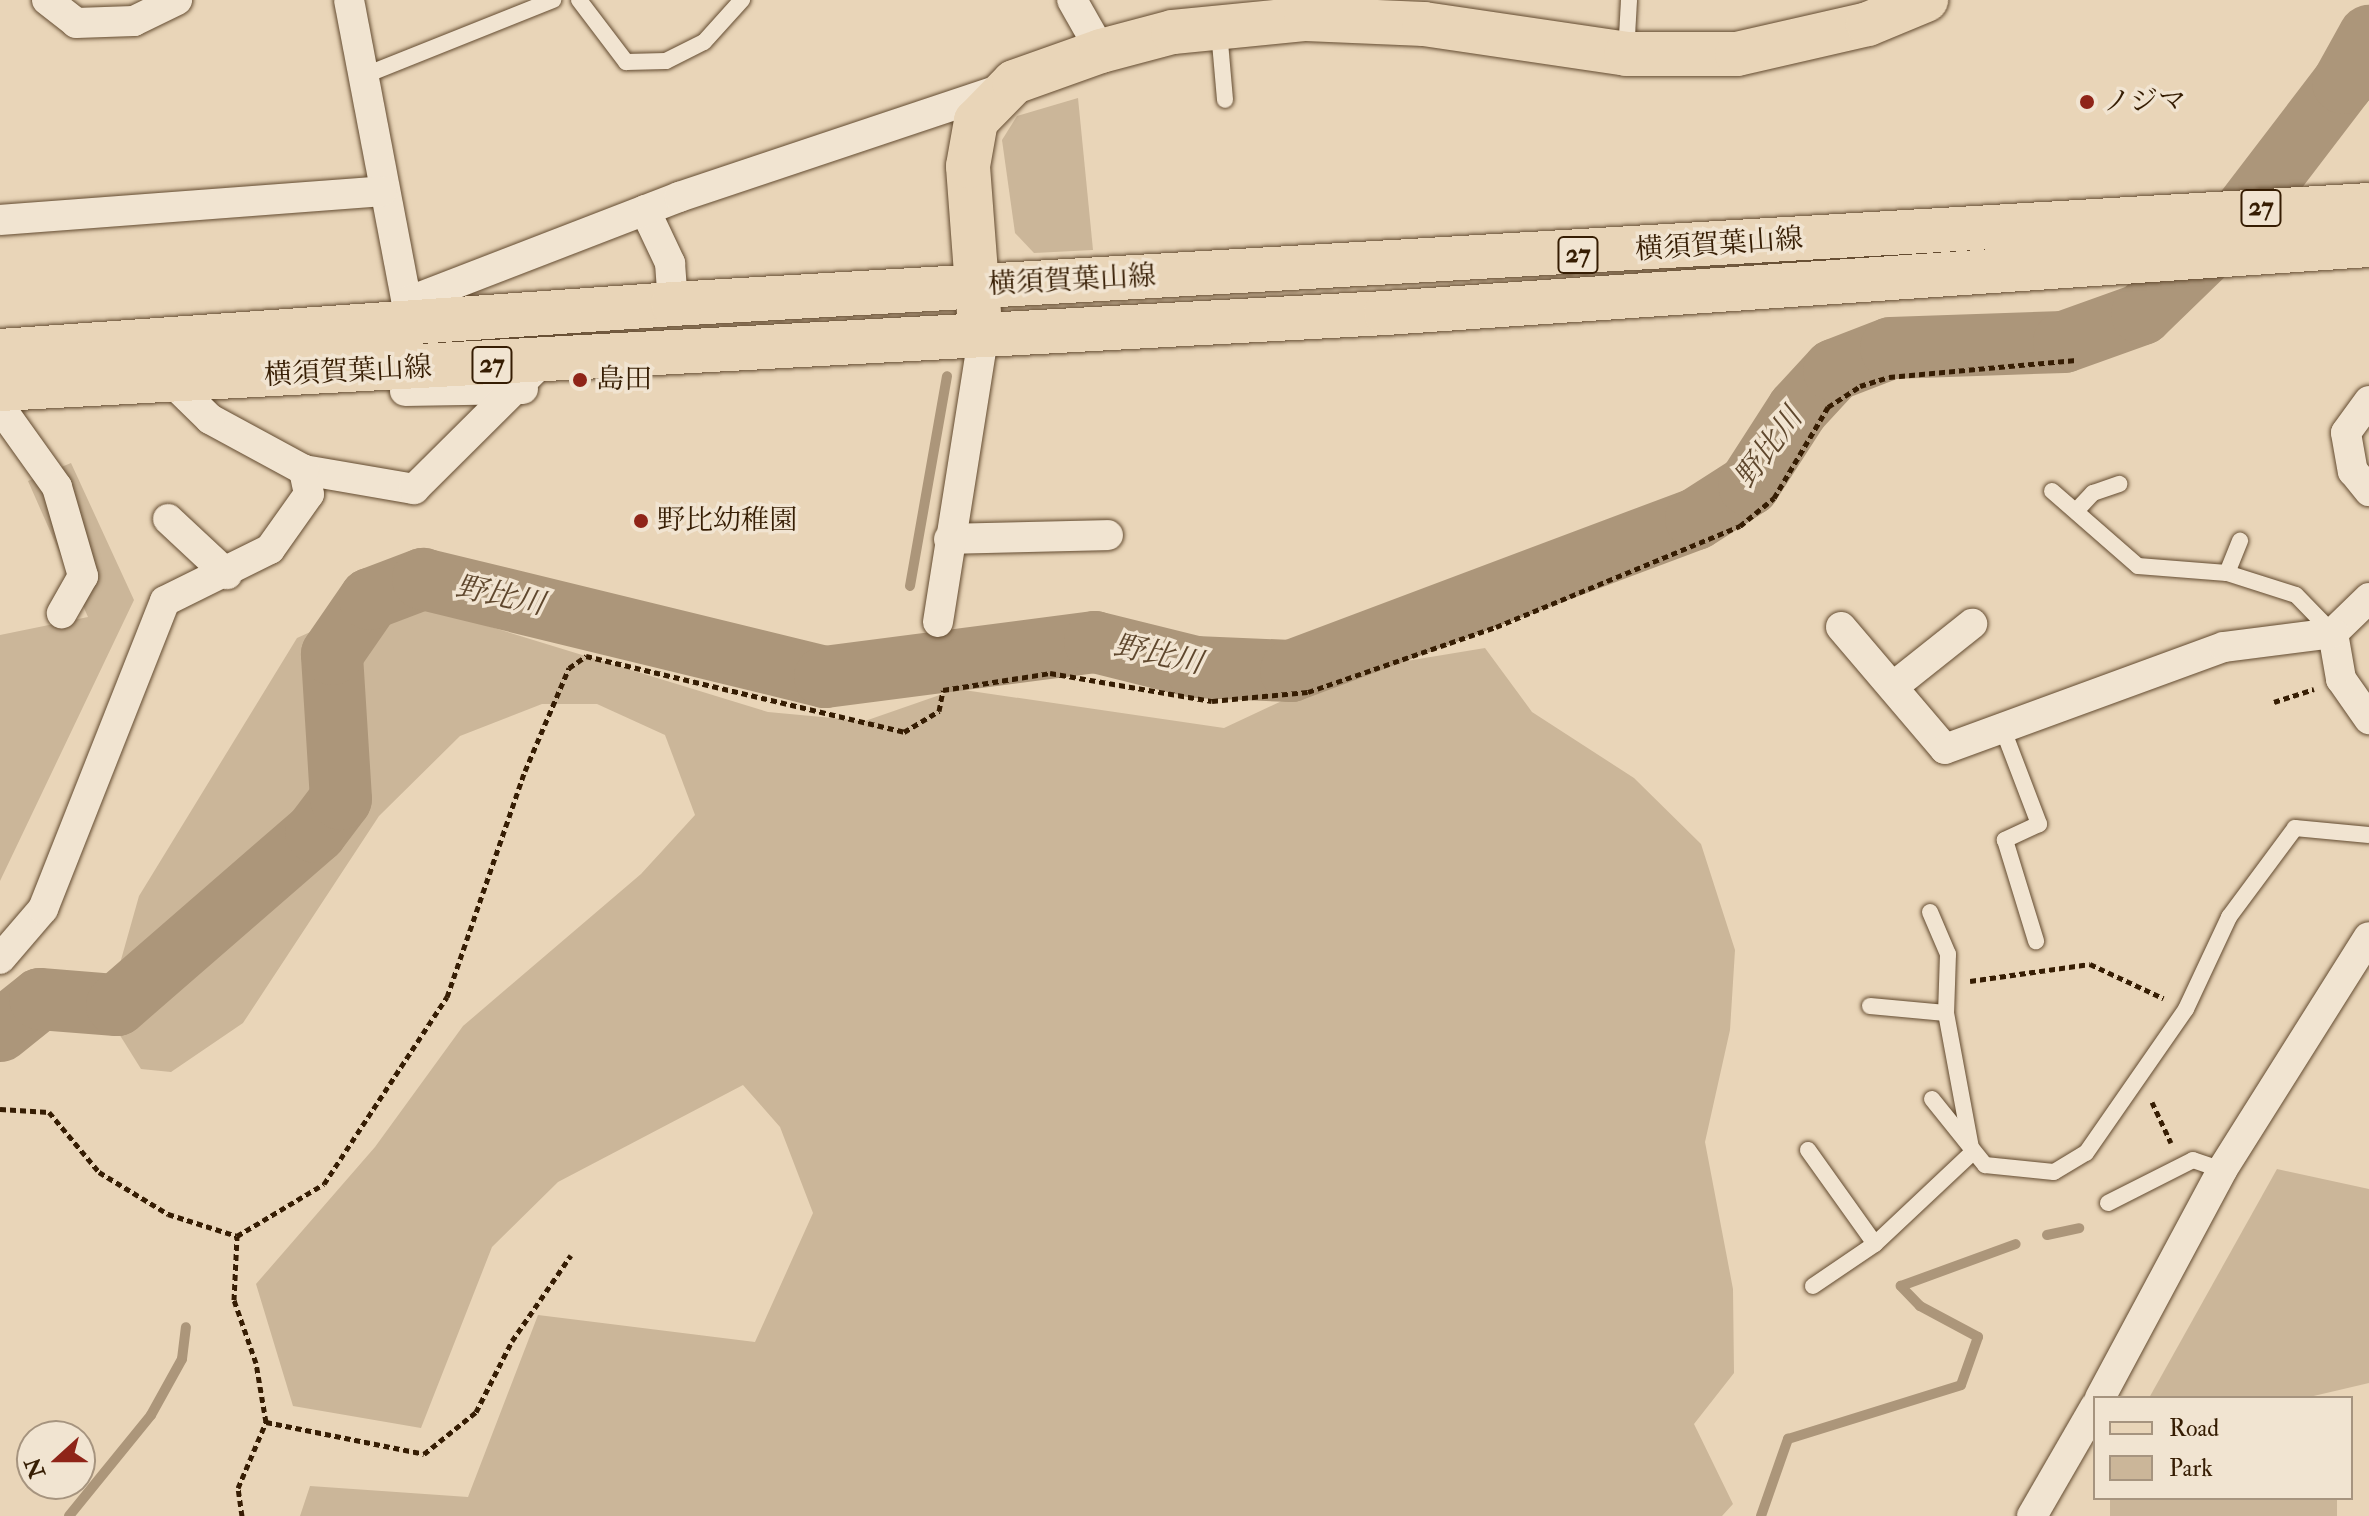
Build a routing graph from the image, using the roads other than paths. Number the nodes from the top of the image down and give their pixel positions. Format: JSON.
{"nodes":[{"id":1,"x":47,"y":0,"type":"edge"},
{"id":2,"x":177,"y":0,"type":"edge"},
{"id":3,"x":349,"y":0,"type":"edge"},
{"id":4,"x":553,"y":0,"type":"edge"},
{"id":5,"x":579,"y":0,"type":"edge"},
{"id":6,"x":742,"y":0,"type":"edge"},
{"id":7,"x":1629,"y":0,"type":"edge"},
{"id":8,"x":1926,"y":0,"type":"edge"},
{"id":9,"x":1076,"y":2,"type":"edge"},
{"id":10,"x":1305,"y":9,"type":"edge"},
{"id":11,"x":1219,"y":25,"type":"junction"},
{"id":12,"x":1101,"y":51,"type":"junction"},
{"id":13,"x":1626,"y":54,"type":"junction"},
{"id":14,"x":363,"y":76,"type":"junction"},
{"id":15,"x":1014,"y":82,"type":"junction"},
{"id":16,"x":1225,"y":100,"type":"dead end"},
{"id":17,"x":382,"y":191,"type":"junction"},
{"id":18,"x":2354,"y":204,"type":"edge"},
{"id":19,"x":645,"y":210,"type":"junction"},
{"id":20,"x":0,"y":220,"type":"edge"},
{"id":21,"x":2369,"y":245,"type":"edge"},
{"id":22,"x":973,"y":287,"type":"junction"},
{"id":23,"x":673,"y":304,"type":"junction"},
{"id":24,"x":409,"y":314,"type":"junction"},
{"id":25,"x":984,"y":333,"type":"junction"},
{"id":26,"x":0,"y":351,"type":"edge"},
{"id":27,"x":533,"y":375,"type":"junction"},
{"id":28,"x":408,"y":380,"type":"junction"},
{"id":29,"x":171,"y":381,"type":"junction"},
{"id":30,"x":0,"y":389,"type":"edge"},
{"id":31,"x":2369,"y":401,"type":"edge"},
{"id":32,"x":0,"y":407,"type":"edge"},
{"id":33,"x":304,"y":470,"type":"junction"},
{"id":34,"x":2119,"y":484,"type":"dead end"},
{"id":35,"x":2052,"y":491,"type":"dead end"},
{"id":36,"x":2369,"y":491,"type":"edge"},
{"id":37,"x":2076,"y":511,"type":"junction"},
{"id":38,"x":168,"y":519,"type":"dead end"},
{"id":39,"x":1108,"y":535,"type":"dead end"},
{"id":40,"x":949,"y":539,"type":"junction"},
{"id":41,"x":2240,"y":541,"type":"dead end"},
{"id":42,"x":2227,"y":573,"type":"junction"},
{"id":43,"x":227,"y":574,"type":"junction"},
{"id":44,"x":2369,"y":598,"type":"edge"},
{"id":45,"x":62,"y":613,"type":"dead end"},
{"id":46,"x":938,"y":622,"type":"dead end"},
{"id":47,"x":1972,"y":624,"type":"dead end"},
{"id":48,"x":1841,"y":627,"type":"dead end"},
{"id":49,"x":2333,"y":633,"type":"junction"},
{"id":50,"x":1894,"y":686,"type":"junction"},
{"id":51,"x":2369,"y":719,"type":"edge"},
{"id":52,"x":2002,"y":727,"type":"junction"},
{"id":53,"x":2369,"y":835,"type":"edge"},
{"id":54,"x":1930,"y":912,"type":"dead end"},
{"id":55,"x":2369,"y":937,"type":"edge"},
{"id":56,"x":2036,"y":941,"type":"dead end"},
{"id":57,"x":0,"y":959,"type":"edge"},
{"id":58,"x":1870,"y":1006,"type":"dead end"},
{"id":59,"x":1946,"y":1013,"type":"junction"},
{"id":60,"x":1932,"y":1099,"type":"dead end"},
{"id":61,"x":1808,"y":1150,"type":"dead end"},
{"id":62,"x":1972,"y":1153,"type":"junction"},
{"id":63,"x":2222,"y":1170,"type":"junction"},
{"id":64,"x":2108,"y":1203,"type":"dead end"},
{"id":65,"x":1875,"y":1244,"type":"junction"},
{"id":66,"x":1813,"y":1286,"type":"dead end"},
{"id":67,"x":2101,"y":1396,"type":"edge"},
{"id":68,"x":2093,"y":1410,"type":"edge"},
{"id":69,"x":2032,"y":1516,"type":"edge"}],
"edges":[{"from":1,"to":2,"type":"street"},
{"from":3,"to":14,"type":"street"},
{"from":4,"to":14,"type":"lane"},
{"from":5,"to":6,"type":"lane"},
{"from":7,"to":13,"type":"lane"},
{"from":8,"to":13,"type":"main road","name":"横須賀葉山線"},
{"from":9,"to":12,"type":"street"},
{"from":10,"to":11,"type":"main road","name":"横須賀葉山線"},
{"from":10,"to":13,"type":"main road","name":"横須賀葉山線"},
{"from":11,"to":12,"type":"main road","name":"横須賀葉山線"},
{"from":11,"to":16,"type":"lane"},
{"from":12,"to":15,"type":"main road","name":"横須賀葉山線"},
{"from":14,"to":17,"type":"street"},
{"from":15,"to":19,"type":"street"},
{"from":15,"to":22,"type":"main road","name":"横須賀葉山線"},
{"from":17,"to":20,"type":"street"},
{"from":17,"to":24,"type":"street"},
{"from":18,"to":22,"type":"main road","name":"横須賀葉山線","number":"27"},
{"from":19,"to":23,"type":"street"},
{"from":19,"to":24,"type":"street"},
{"from":21,"to":25,"type":"main road","name":"横須賀葉山線","number":"27"},
{"from":22,"to":23,"type":"main road","name":"横須賀葉山線","number":"27"},
{"from":22,"to":25,"type":"main road","name":"横須賀葉山線"},
{"from":23,"to":24,"type":"main road","name":"横須賀葉山線","number":"27"},
{"from":24,"to":26,"type":"main road","name":"横須賀葉山線","number":"27"},
{"from":24,"to":28,"type":"street"},
{"from":25,"to":27,"type":"main road","name":"横須賀葉山線","number":"27"},
{"from":25,"to":40,"type":"street"},
{"from":27,"to":28,"type":"main road","name":"横須賀葉山線","number":"27"},
{"from":27,"to":33,"type":"street"},
{"from":28,"to":29,"type":"main road","name":"横須賀葉山線","number":"27"},
{"from":29,"to":30,"type":"main road","name":"横須賀葉山線","number":"27"},
{"from":29,"to":33,"type":"street"},
{"from":31,"to":36,"type":"street"},
{"from":32,"to":45,"type":"street"},
{"from":33,"to":43,"type":"street"},
{"from":34,"to":37,"type":"lane"},
{"from":35,"to":37,"type":"lane"},
{"from":37,"to":42,"type":"lane"},
{"from":38,"to":43,"type":"street"},
{"from":39,"to":40,"type":"street"},
{"from":40,"to":46,"type":"street"},
{"from":41,"to":42,"type":"lane"},
{"from":42,"to":49,"type":"lane"},
{"from":43,"to":57,"type":"street"},
{"from":44,"to":49,"type":"street"},
{"from":47,"to":50,"type":"street"},
{"from":48,"to":50,"type":"street"},
{"from":49,"to":51,"type":"street"},
{"from":49,"to":52,"type":"street"},
{"from":50,"to":52,"type":"street"},
{"from":52,"to":56,"type":"lane"},
{"from":53,"to":62,"type":"lane"},
{"from":54,"to":59,"type":"lane"},
{"from":55,"to":63,"type":"street"},
{"from":58,"to":59,"type":"lane"},
{"from":59,"to":62,"type":"lane"},
{"from":60,"to":62,"type":"lane"},
{"from":61,"to":65,"type":"lane"},
{"from":62,"to":65,"type":"lane"},
{"from":63,"to":64,"type":"lane"},
{"from":63,"to":67,"type":"street"},
{"from":65,"to":66,"type":"lane"},
{"from":68,"to":69,"type":"street"}]}
